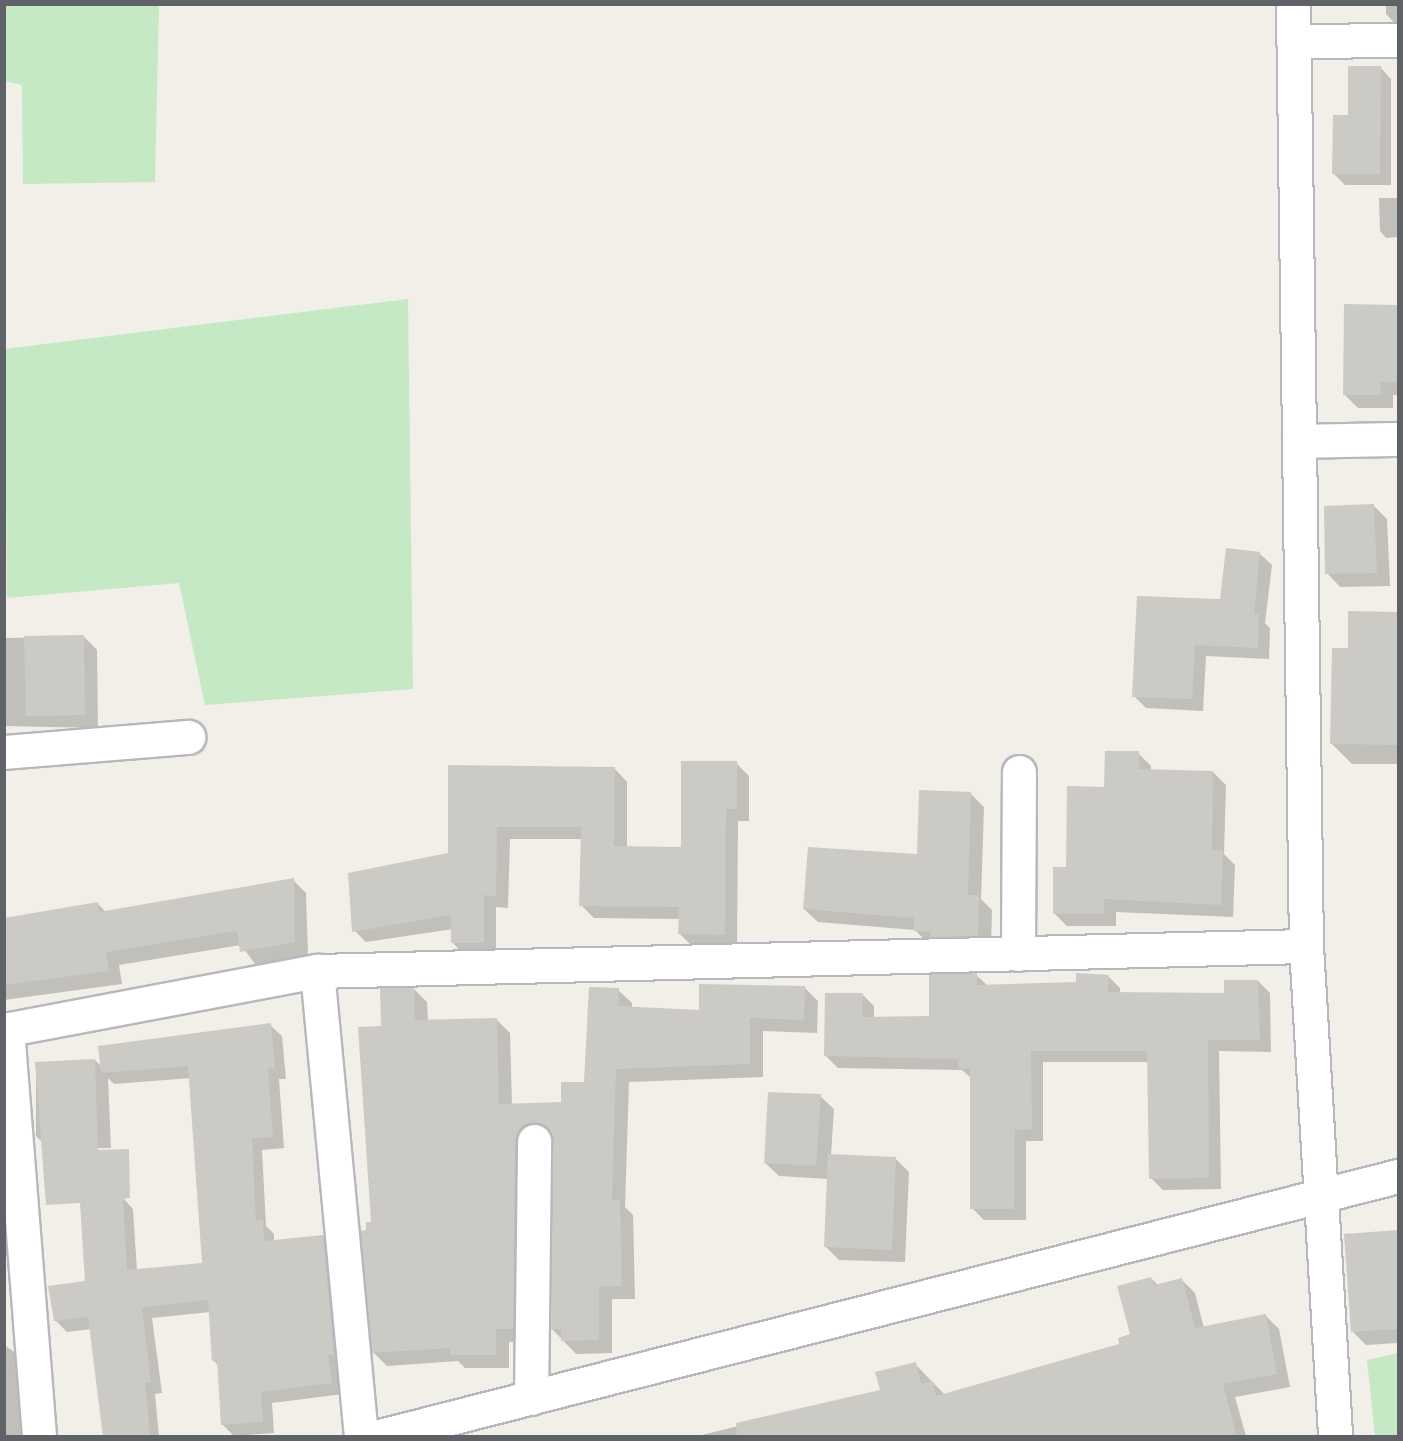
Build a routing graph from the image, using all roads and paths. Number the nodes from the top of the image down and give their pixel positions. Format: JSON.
{"nodes":[{"id":1,"x":1293,"y":4,"type":"edge"},
{"id":2,"x":1398,"y":40,"type":"edge"},
{"id":3,"x":1293,"y":41,"type":"junction"},
{"id":4,"x":1398,"y":438,"type":"edge"},
{"id":5,"x":1299,"y":441,"type":"junction"},
{"id":6,"x":188,"y":737,"type":"dead end"},
{"id":7,"x":4,"y":752,"type":"edge"},
{"id":8,"x":1019,"y":772,"type":"dead end"},
{"id":9,"x":1306,"y":946,"type":"junction"},
{"id":10,"x":1018,"y":954,"type":"junction"},
{"id":11,"x":317,"y":971,"type":"junction"},
{"id":12,"x":6,"y":1029,"type":"edge"},
{"id":13,"x":534,"y":1141,"type":"dead end"},
{"id":14,"x":1398,"y":1176,"type":"edge"},
{"id":15,"x":1318,"y":1197,"type":"junction"},
{"id":16,"x":531,"y":1398,"type":"junction"},
{"id":17,"x":39,"y":1437,"type":"edge"},
{"id":18,"x":361,"y":1437,"type":"edge"},
{"id":19,"x":380,"y":1437,"type":"edge"},
{"id":20,"x":1335,"y":1437,"type":"edge"}],
"edges":[{"from":1,"to":3,"type":"street"},
{"from":2,"to":3,"type":"street"},
{"from":3,"to":5,"type":"street"},
{"from":4,"to":5,"type":"street"},
{"from":5,"to":9,"type":"street"},
{"from":6,"to":7,"type":"street"},
{"from":8,"to":10,"type":"street"},
{"from":9,"to":10,"type":"street"},
{"from":9,"to":15,"type":"street"},
{"from":10,"to":11,"type":"street"},
{"from":11,"to":12,"type":"street"},
{"from":11,"to":18,"type":"street"},
{"from":12,"to":17,"type":"street"},
{"from":13,"to":16,"type":"street"},
{"from":14,"to":15,"type":"street"},
{"from":15,"to":16,"type":"street"},
{"from":15,"to":20,"type":"street"},
{"from":16,"to":19,"type":"street"}]}
